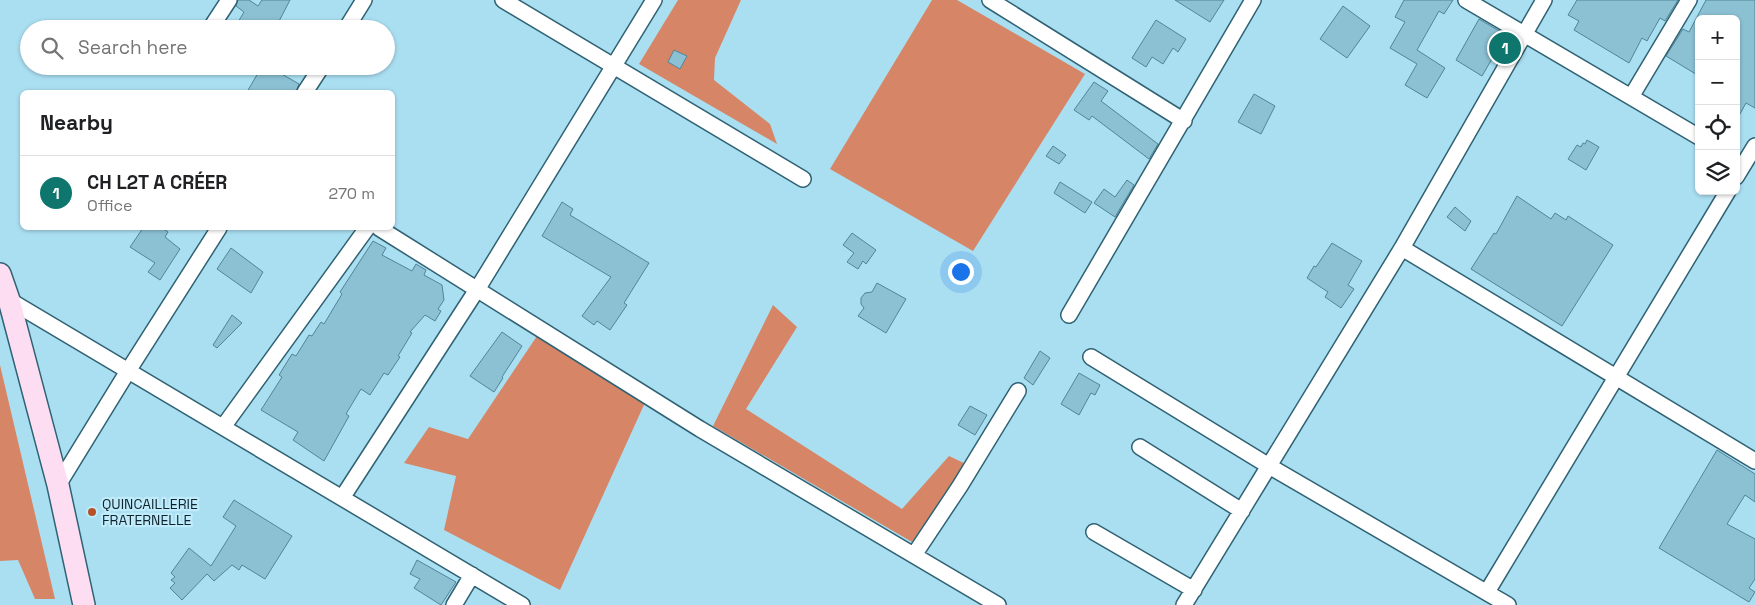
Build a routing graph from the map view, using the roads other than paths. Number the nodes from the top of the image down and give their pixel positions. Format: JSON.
{"nodes":[{"id":1,"x":229,"y":0,"type":"edge"},
{"id":2,"x":364,"y":0,"type":"edge"},
{"id":3,"x":503,"y":0,"type":"edge"},
{"id":4,"x":654,"y":0,"type":"edge"},
{"id":5,"x":990,"y":0,"type":"edge"},
{"id":6,"x":1253,"y":0,"type":"edge"},
{"id":7,"x":1466,"y":0,"type":"edge"},
{"id":8,"x":1544,"y":0,"type":"edge"},
{"id":9,"x":1688,"y":0,"type":"edge"},
{"id":10,"x":216,"y":20,"type":"edge"},
{"id":11,"x":352,"y":20,"type":"edge"},
{"id":12,"x":1524,"y":34,"type":"junction"},
{"id":13,"x":614,"y":66,"type":"junction"},
{"id":14,"x":316,"y":75,"type":"edge"},
{"id":15,"x":306,"y":90,"type":"edge"},
{"id":16,"x":1630,"y":97,"type":"junction"},
{"id":17,"x":1184,"y":121,"type":"junction"},
{"id":18,"x":1695,"y":135,"type":"edge"},
{"id":19,"x":1755,"y":146,"type":"edge"},
{"id":20,"x":1743,"y":168,"type":"edge"},
{"id":21,"x":803,"y":179,"type":"dead end"},
{"id":22,"x":1726,"y":195,"type":"edge"},
{"id":23,"x":218,"y":230,"type":"edge"},
{"id":24,"x":366,"y":230,"type":"edge"},
{"id":25,"x":382,"y":230,"type":"edge"},
{"id":26,"x":1402,"y":248,"type":"junction"},
{"id":27,"x":0,"y":274,"type":"edge"},
{"id":28,"x":478,"y":288,"type":"junction"},
{"id":29,"x":9,"y":300,"type":"junction"},
{"id":30,"x":1069,"y":315,"type":"dead end"},
{"id":31,"x":1091,"y":357,"type":"dead end"},
{"id":32,"x":128,"y":371,"type":"junction"},
{"id":33,"x":1616,"y":377,"type":"junction"},
{"id":34,"x":1018,"y":391,"type":"dead end"},
{"id":35,"x":223,"y":428,"type":"junction"},
{"id":36,"x":1140,"y":447,"type":"dead end"},
{"id":37,"x":1755,"y":460,"type":"edge"},
{"id":38,"x":1269,"y":466,"type":"junction"},
{"id":39,"x":58,"y":485,"type":"junction"},
{"id":40,"x":342,"y":498,"type":"junction"},
{"id":41,"x":1242,"y":511,"type":"junction"},
{"id":42,"x":1094,"y":532,"type":"dead end"},
{"id":43,"x":914,"y":555,"type":"junction"},
{"id":44,"x":472,"y":575,"type":"junction"},
{"id":45,"x":1194,"y":590,"type":"junction"},
{"id":46,"x":1487,"y":592,"type":"junction"},
{"id":47,"x":84,"y":605,"type":"edge"},
{"id":48,"x":454,"y":605,"type":"edge"},
{"id":49,"x":522,"y":605,"type":"edge"},
{"id":50,"x":998,"y":605,"type":"edge"},
{"id":51,"x":1184,"y":605,"type":"edge"},
{"id":52,"x":1508,"y":605,"type":"edge"}],
"edges":[{"from":1,"to":10,"type":"street"},
{"from":2,"to":11,"type":"street"},
{"from":3,"to":13,"type":"street"},
{"from":4,"to":13,"type":"street"},
{"from":5,"to":17,"type":"street"},
{"from":6,"to":17,"type":"street"},
{"from":7,"to":12,"type":"street"},
{"from":8,"to":12,"type":"street"},
{"from":9,"to":16,"type":"street"},
{"from":12,"to":16,"type":"street"},
{"from":12,"to":26,"type":"street"},
{"from":13,"to":21,"type":"street"},
{"from":13,"to":28,"type":"street"},
{"from":14,"to":15,"type":"street"},
{"from":16,"to":18,"type":"street"},
{"from":17,"to":30,"type":"street"},
{"from":19,"to":20,"type":"street"},
{"from":22,"to":33,"type":"street"},
{"from":23,"to":32,"type":"street"},
{"from":24,"to":35,"type":"street"},
{"from":25,"to":28,"type":"street"},
{"from":26,"to":33,"type":"street"},
{"from":26,"to":38,"type":"street"},
{"from":27,"to":29,"type":"main road"},
{"from":28,"to":40,"type":"street"},
{"from":28,"to":43,"type":"street"},
{"from":29,"to":32,"type":"street"},
{"from":29,"to":39,"type":"main road"},
{"from":31,"to":38,"type":"street"},
{"from":32,"to":35,"type":"street"},
{"from":32,"to":39,"type":"street"},
{"from":33,"to":37,"type":"street"},
{"from":33,"to":46,"type":"street"},
{"from":34,"to":43,"type":"street"},
{"from":35,"to":40,"type":"street"},
{"from":36,"to":41,"type":"street"},
{"from":38,"to":41,"type":"street"},
{"from":38,"to":46,"type":"street"},
{"from":39,"to":47,"type":"main road"},
{"from":40,"to":44,"type":"street"},
{"from":41,"to":45,"type":"street"},
{"from":42,"to":45,"type":"street"},
{"from":43,"to":50,"type":"street"},
{"from":44,"to":48,"type":"street"},
{"from":44,"to":49,"type":"street"},
{"from":45,"to":51,"type":"street"},
{"from":46,"to":52,"type":"street"}]}
